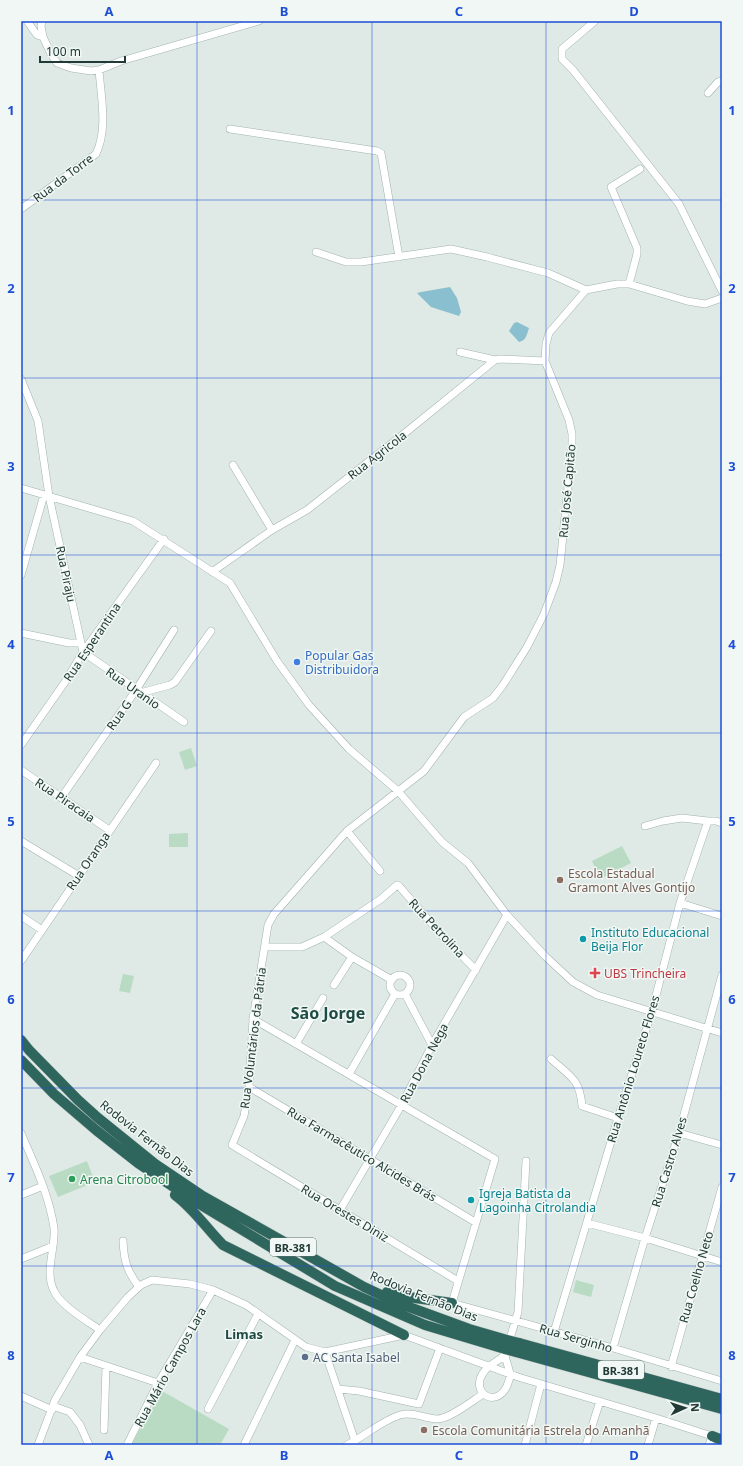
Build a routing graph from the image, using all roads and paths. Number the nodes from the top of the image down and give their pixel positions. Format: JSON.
{"nodes":[{"id":1,"x":27,"y":21,"type":"edge"},
{"id":2,"x":42,"y":21,"type":"edge"},
{"id":3,"x":259,"y":21,"type":"edge"},
{"id":4,"x":595,"y":21,"type":"edge"},
{"id":5,"x":43,"y":37,"type":"junction"},
{"id":6,"x":99,"y":70,"type":"junction"},
{"id":7,"x":722,"y":81,"type":"edge"},
{"id":8,"x":708,"y":93,"type":"dead end"},
{"id":9,"x":230,"y":129,"type":"dead end"},
{"id":10,"x":640,"y":169,"type":"dead end"},
{"id":11,"x":21,"y":209,"type":"edge"},
{"id":12,"x":316,"y":252,"type":"dead end"},
{"id":13,"x":399,"y":257,"type":"junction"},
{"id":14,"x":629,"y":284,"type":"junction"},
{"id":15,"x":586,"y":290,"type":"junction"},
{"id":16,"x":722,"y":291,"type":"edge"},
{"id":17,"x":722,"y":298,"type":"edge"},
{"id":18,"x":460,"y":352,"type":"dead end"},
{"id":19,"x":495,"y":360,"type":"junction"},
{"id":20,"x":546,"y":362,"type":"junction"},
{"id":21,"x":21,"y":379,"type":"edge"},
{"id":22,"x":23,"y":390,"type":"edge"},
{"id":23,"x":233,"y":465,"type":"dead end"},
{"id":24,"x":21,"y":488,"type":"edge"},
{"id":25,"x":46,"y":496,"type":"junction"},
{"id":26,"x":272,"y":530,"type":"junction"},
{"id":27,"x":164,"y":539,"type":"junction"},
{"id":28,"x":212,"y":572,"type":"junction"},
{"id":29,"x":21,"y":575,"type":"edge"},
{"id":30,"x":174,"y":630,"type":"dead end"},
{"id":31,"x":210,"y":631,"type":"dead end"},
{"id":32,"x":21,"y":633,"type":"edge"},
{"id":33,"x":81,"y":643,"type":"junction"},
{"id":34,"x":83,"y":652,"type":"junction"},
{"id":35,"x":138,"y":691,"type":"junction"},
{"id":36,"x":184,"y":722,"type":"dead end"},
{"id":37,"x":21,"y":745,"type":"edge"},
{"id":38,"x":156,"y":762,"type":"dead end"},
{"id":39,"x":21,"y":770,"type":"edge"},
{"id":40,"x":398,"y":791,"type":"junction"},
{"id":41,"x":61,"y":798,"type":"junction"},
{"id":42,"x":708,"y":821,"type":"junction"},
{"id":43,"x":722,"y":823,"type":"edge"},
{"id":44,"x":645,"y":826,"type":"dead end"},
{"id":45,"x":109,"y":830,"type":"junction"},
{"id":46,"x":347,"y":831,"type":"junction"},
{"id":47,"x":21,"y":840,"type":"edge"},
{"id":48,"x":380,"y":871,"type":"dead end"},
{"id":49,"x":79,"y":876,"type":"junction"},
{"id":50,"x":680,"y":903,"type":"junction"},
{"id":51,"x":507,"y":915,"type":"junction"},
{"id":52,"x":21,"y":916,"type":"edge"},
{"id":53,"x":722,"y":916,"type":"edge"},
{"id":54,"x":42,"y":930,"type":"junction"},
{"id":55,"x":324,"y":937,"type":"junction"},
{"id":56,"x":265,"y":948,"type":"junction"},
{"id":57,"x":352,"y":957,"type":"junction"},
{"id":58,"x":21,"y":961,"type":"edge"},
{"id":59,"x":476,"y":970,"type":"junction"},
{"id":60,"x":722,"y":975,"type":"edge"},
{"id":61,"x":392,"y":980,"type":"junction"},
{"id":62,"x":334,"y":985,"type":"dead end"},
{"id":63,"x":395,"y":994,"type":"junction"},
{"id":64,"x":405,"y":994,"type":"junction"},
{"id":65,"x":323,"y":998,"type":"dead end"},
{"id":66,"x":652,"y":1012,"type":"junction"},
{"id":67,"x":253,"y":1019,"type":"junction"},
{"id":68,"x":707,"y":1028,"type":"junction"},
{"id":69,"x":722,"y":1033,"type":"edge"},
{"id":70,"x":21,"y":1040,"type":"edge"},
{"id":71,"x":296,"y":1044,"type":"junction"},
{"id":72,"x":432,"y":1045,"type":"junction"},
{"id":73,"x":551,"y":1059,"type":"dead end"},
{"id":74,"x":21,"y":1060,"type":"edge"},
{"id":75,"x":349,"y":1074,"type":"junction"},
{"id":76,"x":249,"y":1087,"type":"junction"},
{"id":77,"x":401,"y":1106,"type":"junction"},
{"id":78,"x":618,"y":1118,"type":"junction"},
{"id":79,"x":21,"y":1133,"type":"edge"},
{"id":80,"x":679,"y":1133,"type":"junction"},
{"id":81,"x":232,"y":1145,"type":"joint"},
{"id":82,"x":722,"y":1145,"type":"edge"},
{"id":83,"x":371,"y":1158,"type":"junction"},
{"id":84,"x":526,"y":1161,"type":"dead end"},
{"id":85,"x":138,"y":1163,"type":"junction"},
{"id":86,"x":43,"y":1186,"type":"junction"},
{"id":87,"x":722,"y":1187,"type":"edge"},
{"id":88,"x":21,"y":1195,"type":"edge"},
{"id":89,"x":340,"y":1210,"type":"junction"},
{"id":90,"x":475,"y":1222,"type":"junction"},
{"id":91,"x":587,"y":1223,"type":"junction"},
{"id":92,"x":645,"y":1238,"type":"junction"},
{"id":93,"x":123,"y":1241,"type":"dead end"},
{"id":94,"x":53,"y":1246,"type":"junction"},
{"id":95,"x":701,"y":1256,"type":"junction"},
{"id":96,"x":21,"y":1259,"type":"edge"},
{"id":97,"x":722,"y":1262,"type":"edge"},
{"id":98,"x":331,"y":1268,"type":"junction"},
{"id":99,"x":458,"y":1281,"type":"junction"},
{"id":100,"x":139,"y":1287,"type":"junction"},
{"id":101,"x":213,"y":1290,"type":"junction"},
{"id":102,"x":452,"y":1303,"type":"junction"},
{"id":103,"x":258,"y":1314,"type":"junction"},
{"id":104,"x":516,"y":1321,"type":"junction"},
{"id":105,"x":100,"y":1330,"type":"junction"},
{"id":106,"x":554,"y":1332,"type":"junction"},
{"id":107,"x":404,"y":1335,"type":"junction"},
{"id":108,"x":295,"y":1340,"type":"junction"},
{"id":109,"x":440,"y":1348,"type":"junction"},
{"id":110,"x":506,"y":1348,"type":"junction"},
{"id":111,"x":518,"y":1348,"type":"junction"},
{"id":112,"x":613,"y":1348,"type":"junction"},
{"id":113,"x":325,"y":1352,"type":"junction"},
{"id":114,"x":80,"y":1357,"type":"junction"},
{"id":115,"x":106,"y":1366,"type":"junction"},
{"id":116,"x":490,"y":1366,"type":"junction"},
{"id":117,"x":671,"y":1367,"type":"junction"},
{"id":118,"x":510,"y":1374,"type":"junction"},
{"id":119,"x":722,"y":1381,"type":"edge"},
{"id":120,"x":158,"y":1383,"type":"junction"},
{"id":121,"x":541,"y":1384,"type":"junction"},
{"id":122,"x":338,"y":1389,"type":"junction"},
{"id":123,"x":483,"y":1394,"type":"junction"},
{"id":124,"x":21,"y":1396,"type":"edge"},
{"id":125,"x":722,"y":1399,"type":"edge"},
{"id":126,"x":600,"y":1401,"type":"junction"},
{"id":127,"x":54,"y":1405,"type":"junction"},
{"id":128,"x":208,"y":1409,"type":"dead end"},
{"id":129,"x":722,"y":1409,"type":"edge"},
{"id":130,"x":656,"y":1418,"type":"junction"},
{"id":131,"x":104,"y":1430,"type":"dead end"},
{"id":132,"x":710,"y":1440,"type":"edge"},
{"id":133,"x":722,"y":1440,"type":"edge"},
{"id":134,"x":355,"y":1443,"type":"edge"},
{"id":135,"x":38,"y":1445,"type":"edge"},
{"id":136,"x":89,"y":1445,"type":"edge"},
{"id":137,"x":127,"y":1445,"type":"edge"},
{"id":138,"x":244,"y":1445,"type":"edge"},
{"id":139,"x":347,"y":1445,"type":"edge"},
{"id":140,"x":525,"y":1445,"type":"edge"},
{"id":141,"x":586,"y":1445,"type":"edge"},
{"id":142,"x":648,"y":1445,"type":"edge"}],
"edges":[{"from":1,"to":5,"type":"street"},
{"from":2,"to":5,"type":"street"},
{"from":3,"to":6,"type":"street"},
{"from":4,"to":16,"type":"street"},
{"from":5,"to":6,"type":"street"},
{"from":6,"to":11,"type":"street","name":"Rua da Torre"},
{"from":7,"to":8,"type":"street"},
{"from":9,"to":13,"type":"street"},
{"from":10,"to":14,"type":"street"},
{"from":12,"to":13,"type":"street"},
{"from":13,"to":15,"type":"street"},
{"from":14,"to":15,"type":"street"},
{"from":14,"to":17,"type":"street"},
{"from":15,"to":20,"type":"street","name":"Rua José Capitão"},
{"from":18,"to":19,"type":"street"},
{"from":19,"to":20,"type":"street"},
{"from":19,"to":26,"type":"street","name":"Rua Agricola"},
{"from":20,"to":40,"type":"street","name":"Rua José Capitão"},
{"from":21,"to":22,"type":"street","name":"Rua Piraju"},
{"from":22,"to":25,"type":"street","name":"Rua Piraju"},
{"from":23,"to":26,"type":"street"},
{"from":24,"to":25,"type":"street"},
{"from":25,"to":27,"type":"street"},
{"from":25,"to":29,"type":"street"},
{"from":25,"to":33,"type":"street","name":"Rua Piraju"},
{"from":26,"to":28,"type":"street","name":"Rua Agricola"},
{"from":27,"to":28,"type":"street"},
{"from":27,"to":34,"type":"street","name":"Rua Esperantina"},
{"from":28,"to":40,"type":"street"},
{"from":30,"to":35,"type":"street","name":"Rua G"},
{"from":31,"to":35,"type":"street"},
{"from":32,"to":33,"type":"street"},
{"from":33,"to":34,"type":"street","name":"Rua Piraju"},
{"from":34,"to":35,"type":"street","name":"Rua Uranio"},
{"from":34,"to":37,"type":"street","name":"Rua Esperantina"},
{"from":35,"to":36,"type":"street","name":"Rua Uranio"},
{"from":35,"to":41,"type":"street","name":"Rua G"},
{"from":38,"to":45,"type":"street","name":"Rua Oranga"},
{"from":39,"to":41,"type":"street","name":"Rua Piracaia"},
{"from":40,"to":46,"type":"street","name":"Rua Voluntários da Pátria"},
{"from":40,"to":51,"type":"street"},
{"from":41,"to":45,"type":"street","name":"Rua Piracaia"},
{"from":42,"to":43,"type":"street"},
{"from":42,"to":44,"type":"street"},
{"from":42,"to":50,"type":"street","name":"Rua Antônio Loureto Flores"},
{"from":45,"to":49,"type":"street","name":"Rua Oranga"},
{"from":46,"to":48,"type":"street"},
{"from":46,"to":56,"type":"street","name":"Rua Voluntários da Pátria"},
{"from":47,"to":49,"type":"street"},
{"from":49,"to":54,"type":"street","name":"Rua Oranga"},
{"from":50,"to":53,"type":"street"},
{"from":50,"to":66,"type":"street","name":"Rua Antônio Loureto Flores"},
{"from":51,"to":59,"type":"street","name":"Rua Dona Nega"},
{"from":51,"to":66,"type":"street"},
{"from":52,"to":54,"type":"street"},
{"from":54,"to":58,"type":"street","name":"Rua Oranga"},
{"from":55,"to":56,"type":"street"},
{"from":55,"to":57,"type":"street"},
{"from":55,"to":59,"type":"street","name":"Rua Petrolina"},
{"from":56,"to":67,"type":"street","name":"Rua Voluntários da Pátria"},
{"from":57,"to":61,"type":"street"},
{"from":57,"to":62,"type":"street"},
{"from":59,"to":72,"type":"street","name":"Rua Dona Nega"},
{"from":60,"to":68,"type":"street","name":"Rua Castro Alves"},
{"from":61,"to":63,"type":"street"},
{"from":61,"to":64,"type":"street"},
{"from":63,"to":64,"type":"street"},
{"from":63,"to":75,"type":"street"},
{"from":64,"to":72,"type":"street"},
{"from":65,"to":71,"type":"street"},
{"from":66,"to":68,"type":"street"},
{"from":66,"to":78,"type":"street","name":"Rua Antônio Loureto Flores"},
{"from":67,"to":71,"type":"street"},
{"from":67,"to":76,"type":"street","name":"Rua Voluntários da Pátria"},
{"from":68,"to":69,"type":"street"},
{"from":68,"to":80,"type":"street","name":"Rua Castro Alves"},
{"from":70,"to":98,"type":"highway","name":"Rodovia Fernão Dias","number":"BR-381"},
{"from":71,"to":75,"type":"street"},
{"from":72,"to":77,"type":"street","name":"Rua Dona Nega"},
{"from":73,"to":78,"type":"street"},
{"from":74,"to":85,"type":"highway","name":"Rodovia Fernão Dias","number":"BR-381"},
{"from":75,"to":77,"type":"street"},
{"from":76,"to":81,"type":"street","name":"Rua Voluntários da Pátria"},
{"from":76,"to":83,"type":"street","name":"Rua Farmacêutico Alcides Brás"},
{"from":77,"to":83,"type":"street","name":"Rua Dona Nega"},
{"from":77,"to":90,"type":"street"},
{"from":78,"to":91,"type":"street","name":"Rua Antônio Loureto Flores"},
{"from":79,"to":86,"type":"street"},
{"from":80,"to":82,"type":"street"},
{"from":80,"to":92,"type":"street","name":"Rua Castro Alves"},
{"from":81,"to":89,"type":"street","name":"Rua Orestes Diniz"},
{"from":83,"to":89,"type":"street","name":"Rua Dona Nega"},
{"from":83,"to":90,"type":"street","name":"Rua Farmacêutico Alcides Brás"},
{"from":84,"to":104,"type":"street"},
{"from":85,"to":107,"type":"highway"},
{"from":85,"to":110,"type":"highway","name":"Rodovia Fernão Dias","number":"BR-381"},
{"from":86,"to":88,"type":"street"},
{"from":86,"to":94,"type":"street"},
{"from":87,"to":95,"type":"street","name":"Rua Coelho Neto"},
{"from":89,"to":99,"type":"street","name":"Rua Orestes Diniz"},
{"from":90,"to":99,"type":"street"},
{"from":91,"to":92,"type":"street"},
{"from":91,"to":106,"type":"street","name":"Rua Antônio Loureto Flores"},
{"from":92,"to":95,"type":"street"},
{"from":92,"to":112,"type":"street","name":"Rua Castro Alves"},
{"from":93,"to":100,"type":"street"},
{"from":94,"to":96,"type":"street"},
{"from":94,"to":105,"type":"street"},
{"from":95,"to":97,"type":"street"},
{"from":95,"to":117,"type":"street","name":"Rua Coelho Neto"},
{"from":98,"to":102,"type":"highway"},
{"from":98,"to":110,"type":"highway","name":"Rodovia Fernão Dias","number":"BR-381"},
{"from":99,"to":102,"type":"street"},
{"from":100,"to":101,"type":"street"},
{"from":100,"to":105,"type":"street"},
{"from":101,"to":103,"type":"street"},
{"from":101,"to":120,"type":"street","name":"Rua Mário Campos Lara"},
{"from":102,"to":104,"type":"street","name":"Rua Serginho"},
{"from":103,"to":108,"type":"street"},
{"from":103,"to":128,"type":"street"},
{"from":104,"to":106,"type":"street","name":"Rua Serginho"},
{"from":104,"to":110,"type":"street"},
{"from":105,"to":114,"type":"street"},
{"from":106,"to":112,"type":"street","name":"Rua Serginho"},
{"from":107,"to":109,"type":"street"},
{"from":107,"to":113,"type":"street"},
{"from":108,"to":113,"type":"street"},
{"from":108,"to":138,"type":"street"},
{"from":109,"to":116,"type":"street"},
{"from":109,"to":122,"type":"street"},
{"from":110,"to":111,"type":"highway","name":"Rodovia Fernão Dias","number":"BR-381","bridge":true},
{"from":110,"to":116,"type":"street"},
{"from":110,"to":118,"type":"street"},
{"from":111,"to":125,"type":"highway","name":"Rodovia Fernão Dias","number":"BR-381"},
{"from":111,"to":129,"type":"highway","name":"Rodovia Fernão Dias","number":"BR-381"},
{"from":112,"to":117,"type":"street","name":"Rua Serginho"},
{"from":113,"to":122,"type":"street"},
{"from":114,"to":115,"type":"street"},
{"from":114,"to":127,"type":"street"},
{"from":115,"to":120,"type":"street"},
{"from":115,"to":131,"type":"street"},
{"from":116,"to":118,"type":"street"},
{"from":116,"to":123,"type":"street"},
{"from":117,"to":119,"type":"street","name":"Rua Serginho"},
{"from":118,"to":121,"type":"street"},
{"from":118,"to":123,"type":"street"},
{"from":120,"to":137,"type":"street","name":"Rua Mário Campos Lara"},
{"from":121,"to":126,"type":"street"},
{"from":121,"to":140,"type":"street"},
{"from":122,"to":134,"type":"street"},
{"from":123,"to":134,"type":"street"},
{"from":124,"to":127,"type":"street"},
{"from":126,"to":130,"type":"street"},
{"from":126,"to":141,"type":"street"},
{"from":127,"to":135,"type":"street"},
{"from":127,"to":136,"type":"street"},
{"from":130,"to":132,"type":"street"},
{"from":130,"to":142,"type":"street"},
{"from":132,"to":133,"type":"highway"},
{"from":134,"to":139,"type":"street"}]}
